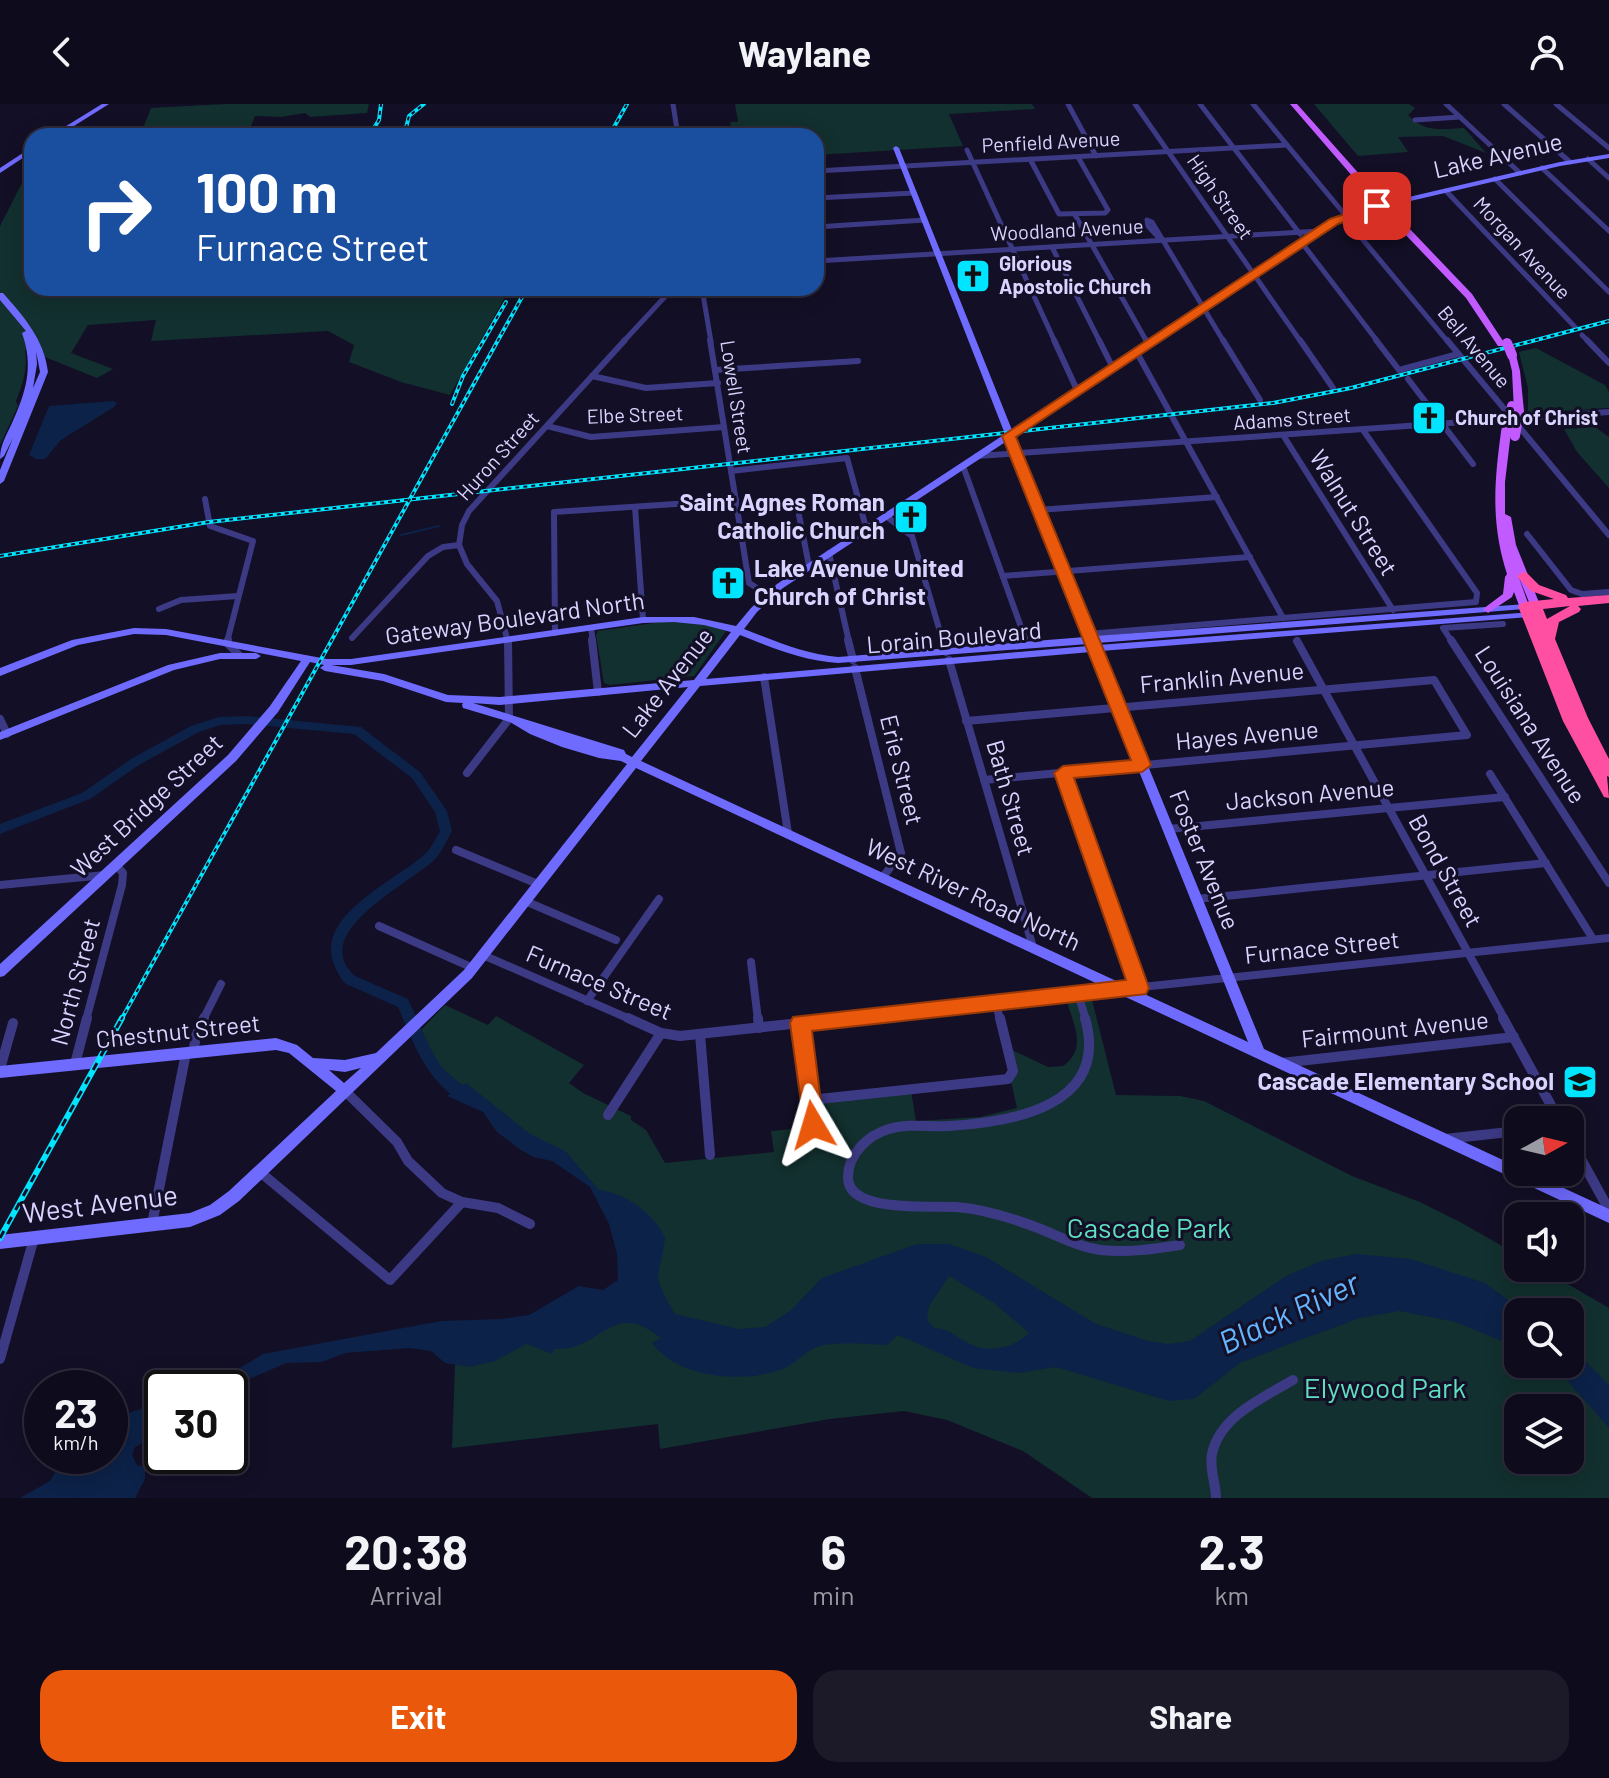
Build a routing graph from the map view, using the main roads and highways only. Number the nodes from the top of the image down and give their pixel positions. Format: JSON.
{"nodes":[{"id":1,"x":1293,"y":104,"type":"edge"},
{"id":2,"x":1300,"y":104,"type":"edge"},
{"id":3,"x":1385,"y":205,"type":"junction"},
{"id":4,"x":1510,"y":434,"type":"junction"},
{"id":5,"x":1510,"y":569,"type":"junction"},
{"id":6,"x":1523,"y":576,"type":"junction"},
{"id":7,"x":1609,"y":599,"type":"edge"},
{"id":8,"x":1577,"y":605,"type":"junction"},
{"id":9,"x":1609,"y":607,"type":"edge"},
{"id":10,"x":1488,"y":609,"type":"road end"},
{"id":11,"x":1531,"y":609,"type":"junction"},
{"id":12,"x":1549,"y":640,"type":"junction"},
{"id":13,"x":1609,"y":772,"type":"edge"},
{"id":14,"x":1609,"y":793,"type":"edge"}],
"edges":[{"from":1,"to":3,"type":"main road"},
{"from":2,"to":3,"type":"main road"},
{"from":3,"to":4,"type":"main road","bridge":true},
{"from":4,"to":5,"type":"main road"},
{"from":4,"to":6,"type":"main road"},
{"from":5,"to":10,"type":"main road"},
{"from":5,"to":11,"type":"main road"},
{"from":6,"to":8,"type":"highway"},
{"from":6,"to":11,"type":"main road"},
{"from":7,"to":8,"type":"highway","name":"Lorain Boulevard"},
{"from":8,"to":9,"type":"highway","name":"Lorain Boulevard"},
{"from":8,"to":11,"type":"highway","name":"Lorain Boulevard"},
{"from":8,"to":12,"type":"highway"},
{"from":11,"to":12,"type":"highway"},
{"from":11,"to":14,"type":"highway"},
{"from":12,"to":13,"type":"highway"}]}
